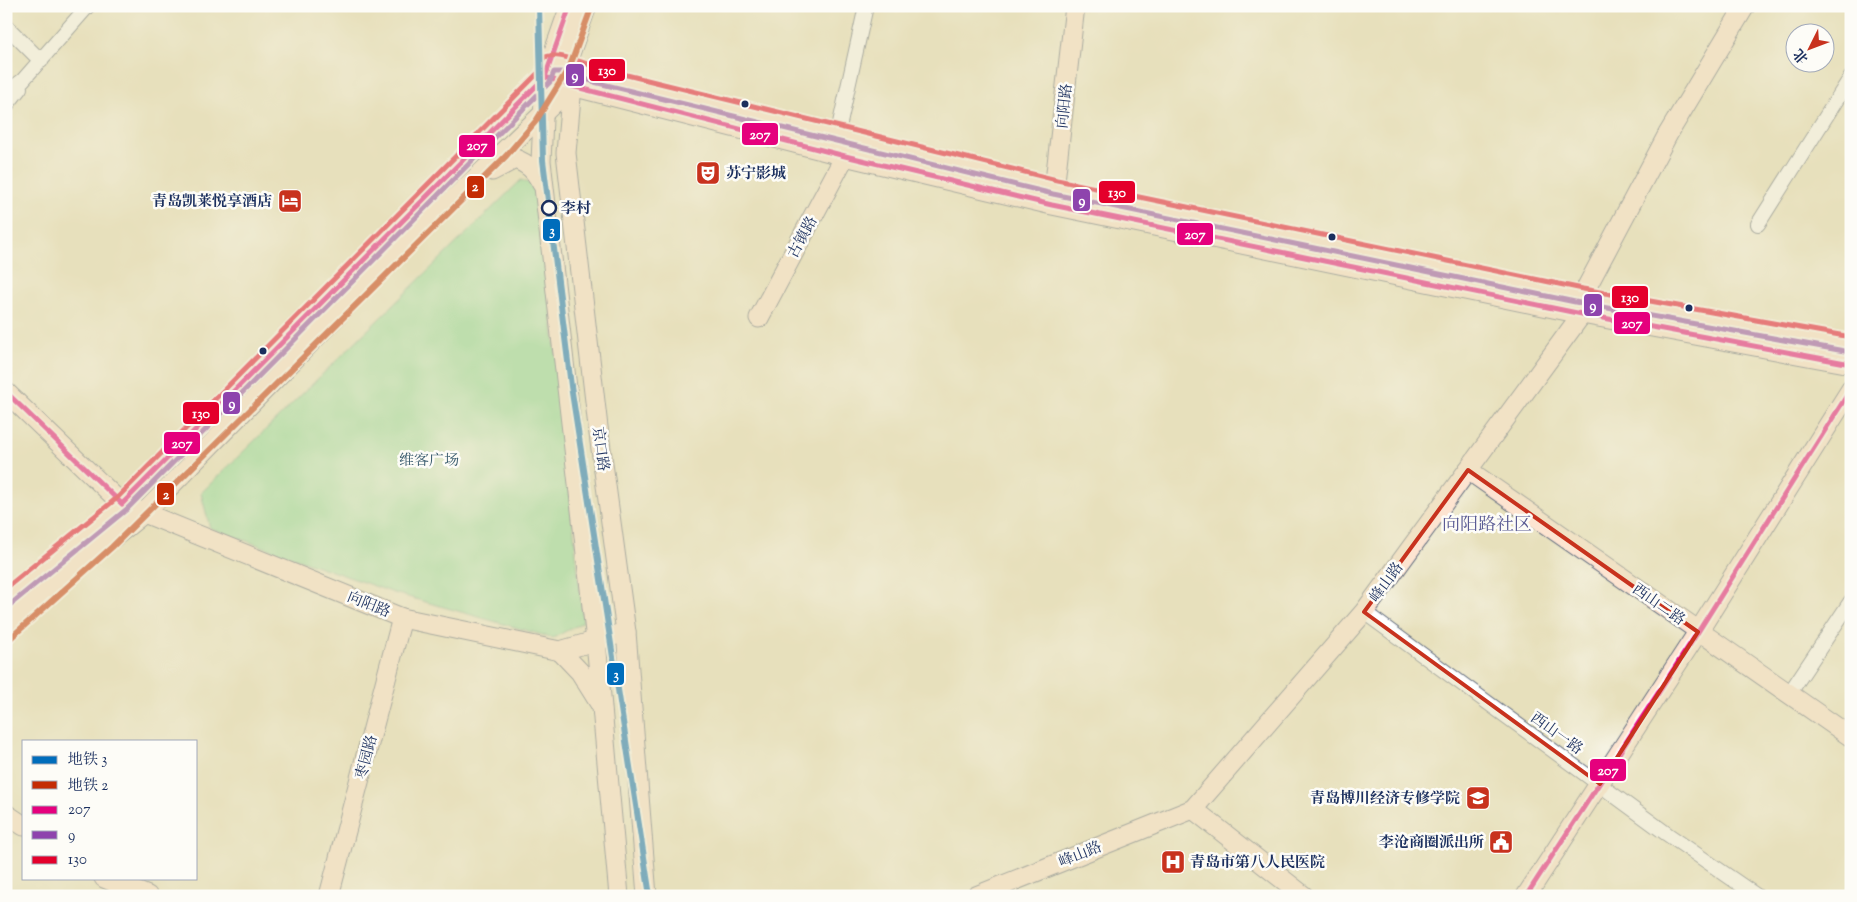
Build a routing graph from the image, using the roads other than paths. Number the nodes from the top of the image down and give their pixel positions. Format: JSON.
{"nodes":[{"id":1,"x":88,"y":6,"type":"edge"},
{"id":2,"x":570,"y":6,"type":"edge"},
{"id":3,"x":587,"y":6,"type":"edge"},
{"id":4,"x":866,"y":6,"type":"edge"},
{"id":5,"x":1075,"y":6,"type":"edge"},
{"id":6,"x":1745,"y":6,"type":"edge"},
{"id":7,"x":6,"y":26,"type":"edge"},
{"id":8,"x":41,"y":61,"type":"junction"},
{"id":9,"x":553,"y":68,"type":"junction"},
{"id":10,"x":1851,"y":77,"type":"edge"},
{"id":11,"x":23,"y":80,"type":"junction"},
{"id":12,"x":572,"y":86,"type":"junction"},
{"id":13,"x":6,"y":93,"type":"edge"},
{"id":14,"x":6,"y":106,"type":"edge"},
{"id":15,"x":543,"y":112,"type":"junction"},
{"id":16,"x":838,"y":132,"type":"junction"},
{"id":17,"x":845,"y":156,"type":"junction"},
{"id":18,"x":473,"y":180,"type":"junction"},
{"id":19,"x":544,"y":187,"type":"junction"},
{"id":20,"x":1053,"y":196,"type":"junction"},
{"id":21,"x":1758,"y":224,"type":"dead end"},
{"id":22,"x":1582,"y":305,"type":"junction"},
{"id":23,"x":759,"y":318,"type":"dead end"},
{"id":24,"x":1851,"y":345,"type":"edge"},
{"id":25,"x":1851,"y":364,"type":"edge"},
{"id":26,"x":1851,"y":389,"type":"edge"},
{"id":27,"x":6,"y":392,"type":"edge"},
{"id":28,"x":1468,"y":470,"type":"junction"},
{"id":29,"x":122,"y":504,"type":"junction"},
{"id":30,"x":144,"y":513,"type":"junction"},
{"id":31,"x":6,"y":598,"type":"edge"},
{"id":32,"x":1851,"y":600,"type":"edge"},
{"id":33,"x":1364,"y":612,"type":"junction"},
{"id":34,"x":402,"y":618,"type":"junction"},
{"id":35,"x":6,"y":625,"type":"edge"},
{"id":36,"x":626,"y":632,"type":"junction"},
{"id":37,"x":1698,"y":632,"type":"junction"},
{"id":38,"x":596,"y":641,"type":"junction"},
{"id":39,"x":560,"y":651,"type":"junction"},
{"id":40,"x":1789,"y":694,"type":"junction"},
{"id":41,"x":602,"y":706,"type":"junction"},
{"id":42,"x":1851,"y":736,"type":"edge"},
{"id":43,"x":1600,"y":784,"type":"junction"},
{"id":44,"x":1193,"y":809,"type":"junction"},
{"id":45,"x":6,"y":814,"type":"edge"},
{"id":46,"x":22,"y":825,"type":"edge"},
{"id":47,"x":109,"y":880,"type":"edge"},
{"id":48,"x":148,"y":896,"type":"edge"},
{"id":49,"x":330,"y":896,"type":"edge"},
{"id":50,"x":619,"y":896,"type":"edge"},
{"id":51,"x":647,"y":896,"type":"edge"},
{"id":52,"x":976,"y":896,"type":"edge"},
{"id":53,"x":1304,"y":896,"type":"edge"},
{"id":54,"x":1526,"y":896,"type":"edge"},
{"id":55,"x":1757,"y":896,"type":"edge"}],
"edges":[{"from":1,"to":8,"type":"street"},
{"from":2,"to":9,"type":"main road","name":"京口路"},
{"from":3,"to":9,"type":"main road","name":"京口路"},
{"from":4,"to":16,"type":"street"},
{"from":5,"to":20,"type":"main road","name":"向阳路"},
{"from":6,"to":22,"type":"main road","name":"峰山路"},
{"from":7,"to":8,"type":"street"},
{"from":8,"to":11,"type":"street"},
{"from":9,"to":12,"type":"main road"},
{"from":9,"to":15,"type":"main road","name":"京口路"},
{"from":9,"to":16,"type":"main road"},
{"from":9,"to":29,"type":"main road"},
{"from":10,"to":21,"type":"street"},
{"from":11,"to":13,"type":"street"},
{"from":11,"to":14,"type":"street"},
{"from":12,"to":15,"type":"main road"},
{"from":12,"to":17,"type":"main road"},
{"from":12,"to":36,"type":"main road","name":"京口路"},
{"from":15,"to":18,"type":"main road"},
{"from":15,"to":19,"type":"main road","name":"京口路"},
{"from":16,"to":20,"type":"main road"},
{"from":17,"to":20,"type":"main road"},
{"from":17,"to":23,"type":"main road","name":"古镇路"},
{"from":18,"to":19,"type":"main road"},
{"from":18,"to":30,"type":"main road"},
{"from":19,"to":38,"type":"main road","name":"京口路"},
{"from":20,"to":22,"type":"main road"},
{"from":22,"to":24,"type":"main road"},
{"from":22,"to":25,"type":"main road"},
{"from":22,"to":28,"type":"main road","name":"峰山路"},
{"from":26,"to":37,"type":"main road"},
{"from":27,"to":29,"type":"main road"},
{"from":28,"to":33,"type":"main road","name":"峰山路"},
{"from":28,"to":37,"type":"main road","name":"西山二路"},
{"from":29,"to":30,"type":"main road","name":"向阳路"},
{"from":29,"to":31,"type":"main road"},
{"from":30,"to":34,"type":"main road","name":"向阳路"},
{"from":30,"to":35,"type":"main road"},
{"from":32,"to":40,"type":"street"},
{"from":33,"to":43,"type":"street","name":"西山一路"},
{"from":33,"to":44,"type":"main road","name":"峰山路"},
{"from":34,"to":39,"type":"main road","name":"向阳路"},
{"from":34,"to":49,"type":"main road","name":"枣园路"},
{"from":36,"to":38,"type":"main road","name":"向阳路"},
{"from":36,"to":51,"type":"main road","name":"京口路"},
{"from":37,"to":40,"type":"main road","name":"西山二路"},
{"from":37,"to":43,"type":"main road"},
{"from":38,"to":39,"type":"main road","name":"向阳路"},
{"from":38,"to":41,"type":"main road","name":"京口路"},
{"from":39,"to":41,"type":"main road"},
{"from":40,"to":42,"type":"main road","name":"西山二路"},
{"from":41,"to":50,"type":"main road","name":"京口路"},
{"from":43,"to":54,"type":"main road"},
{"from":43,"to":55,"type":"street","name":"西山一路"},
{"from":44,"to":52,"type":"main road","name":"峰山路"},
{"from":44,"to":53,"type":"main road"},
{"from":45,"to":46,"type":"main road"},
{"from":47,"to":48,"type":"main road"}]}
